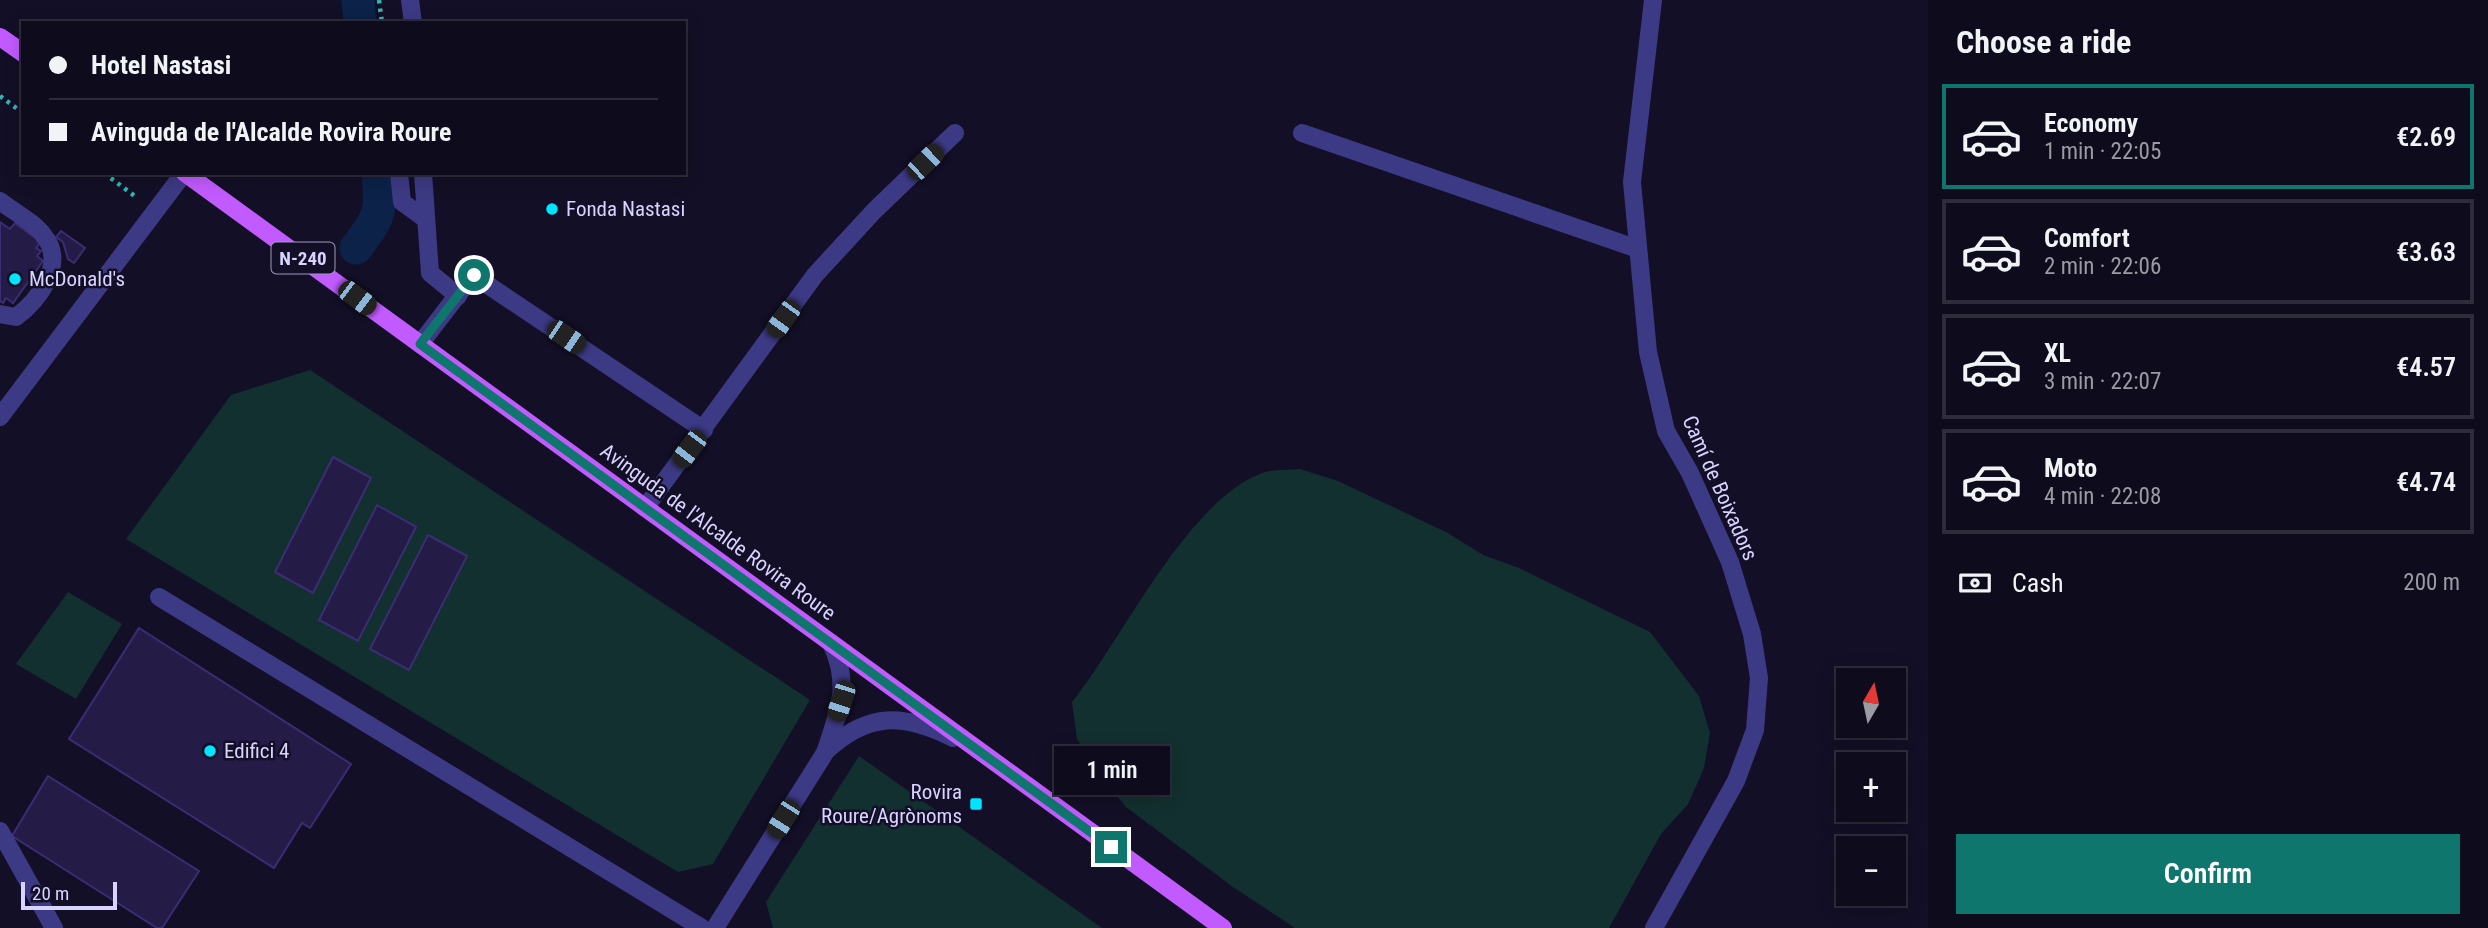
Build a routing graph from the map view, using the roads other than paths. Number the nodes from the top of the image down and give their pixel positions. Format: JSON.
{"nodes":[{"id":1,"x":410,"y":0,"type":"edge"},
{"id":2,"x":1653,"y":0,"type":"edge"},
{"id":3,"x":413,"y":21,"type":"edge"},
{"id":4,"x":0,"y":37,"type":"edge"},
{"id":5,"x":21,"y":52,"type":"edge"},
{"id":6,"x":955,"y":133,"type":"dead end"},
{"id":7,"x":1301,"y":134,"type":"dead end"},
{"id":8,"x":182,"y":175,"type":"edge"},
{"id":9,"x":187,"y":175,"type":"edge"},
{"id":10,"x":399,"y":175,"type":"edge"},
{"id":11,"x":423,"y":175,"type":"edge"},
{"id":12,"x":0,"y":201,"type":"edge"},
{"id":13,"x":424,"y":218,"type":"junction"},
{"id":14,"x":1638,"y":249,"type":"junction"},
{"id":15,"x":458,"y":296,"type":"junction"},
{"id":16,"x":0,"y":314,"type":"edge"},
{"id":17,"x":420,"y":344,"type":"junction"},
{"id":18,"x":0,"y":417,"type":"edge"},
{"id":19,"x":704,"y":430,"type":"junction"},
{"id":20,"x":645,"y":508,"type":"junction"},
{"id":21,"x":159,"y":597,"type":"dead end"},
{"id":22,"x":831,"y":643,"type":"junction"},
{"id":23,"x":976,"y":750,"type":"junction"},
{"id":24,"x":826,"y":751,"type":"junction"},
{"id":25,"x":0,"y":831,"type":"edge"},
{"id":26,"x":54,"y":928,"type":"edge"},
{"id":27,"x":702,"y":928,"type":"edge"},
{"id":28,"x":715,"y":928,"type":"edge"},
{"id":29,"x":1223,"y":928,"type":"edge"},
{"id":30,"x":1654,"y":928,"type":"edge"}],
"edges":[{"from":1,"to":3,"type":"street"},
{"from":2,"to":14,"type":"street","name":"Camí de Boixadors"},
{"from":4,"to":5,"type":"main road"},
{"from":6,"to":19,"type":"street"},
{"from":7,"to":14,"type":"street"},
{"from":8,"to":18,"type":"street"},
{"from":9,"to":17,"type":"main road","name":"Avinguda de l'Alcalde Rovira Roure","number":"N-240"},
{"from":10,"to":13,"type":"street"},
{"from":11,"to":13,"type":"street"},
{"from":12,"to":16,"type":"street"},
{"from":13,"to":15,"type":"street"},
{"from":14,"to":30,"type":"street","name":"Camí de Boixadors"},
{"from":15,"to":17,"type":"street"},
{"from":15,"to":19,"type":"street"},
{"from":17,"to":20,"type":"main road","name":"Avinguda de l'Alcalde Rovira Roure","number":"N-240"},
{"from":19,"to":20,"type":"street"},
{"from":20,"to":22,"type":"main road","name":"Avinguda de l'Alcalde Rovira Roure","number":"N-240"},
{"from":21,"to":27,"type":"street"},
{"from":22,"to":23,"type":"main road","name":"Avinguda de l'Alcalde Rovira Roure","number":"N-240"},
{"from":22,"to":24,"type":"street"},
{"from":23,"to":24,"type":"street"},
{"from":23,"to":29,"type":"main road","name":"Avinguda de l'Alcalde Rovira Roure","number":"N-240"},
{"from":24,"to":28,"type":"street"},
{"from":25,"to":26,"type":"street"}]}
